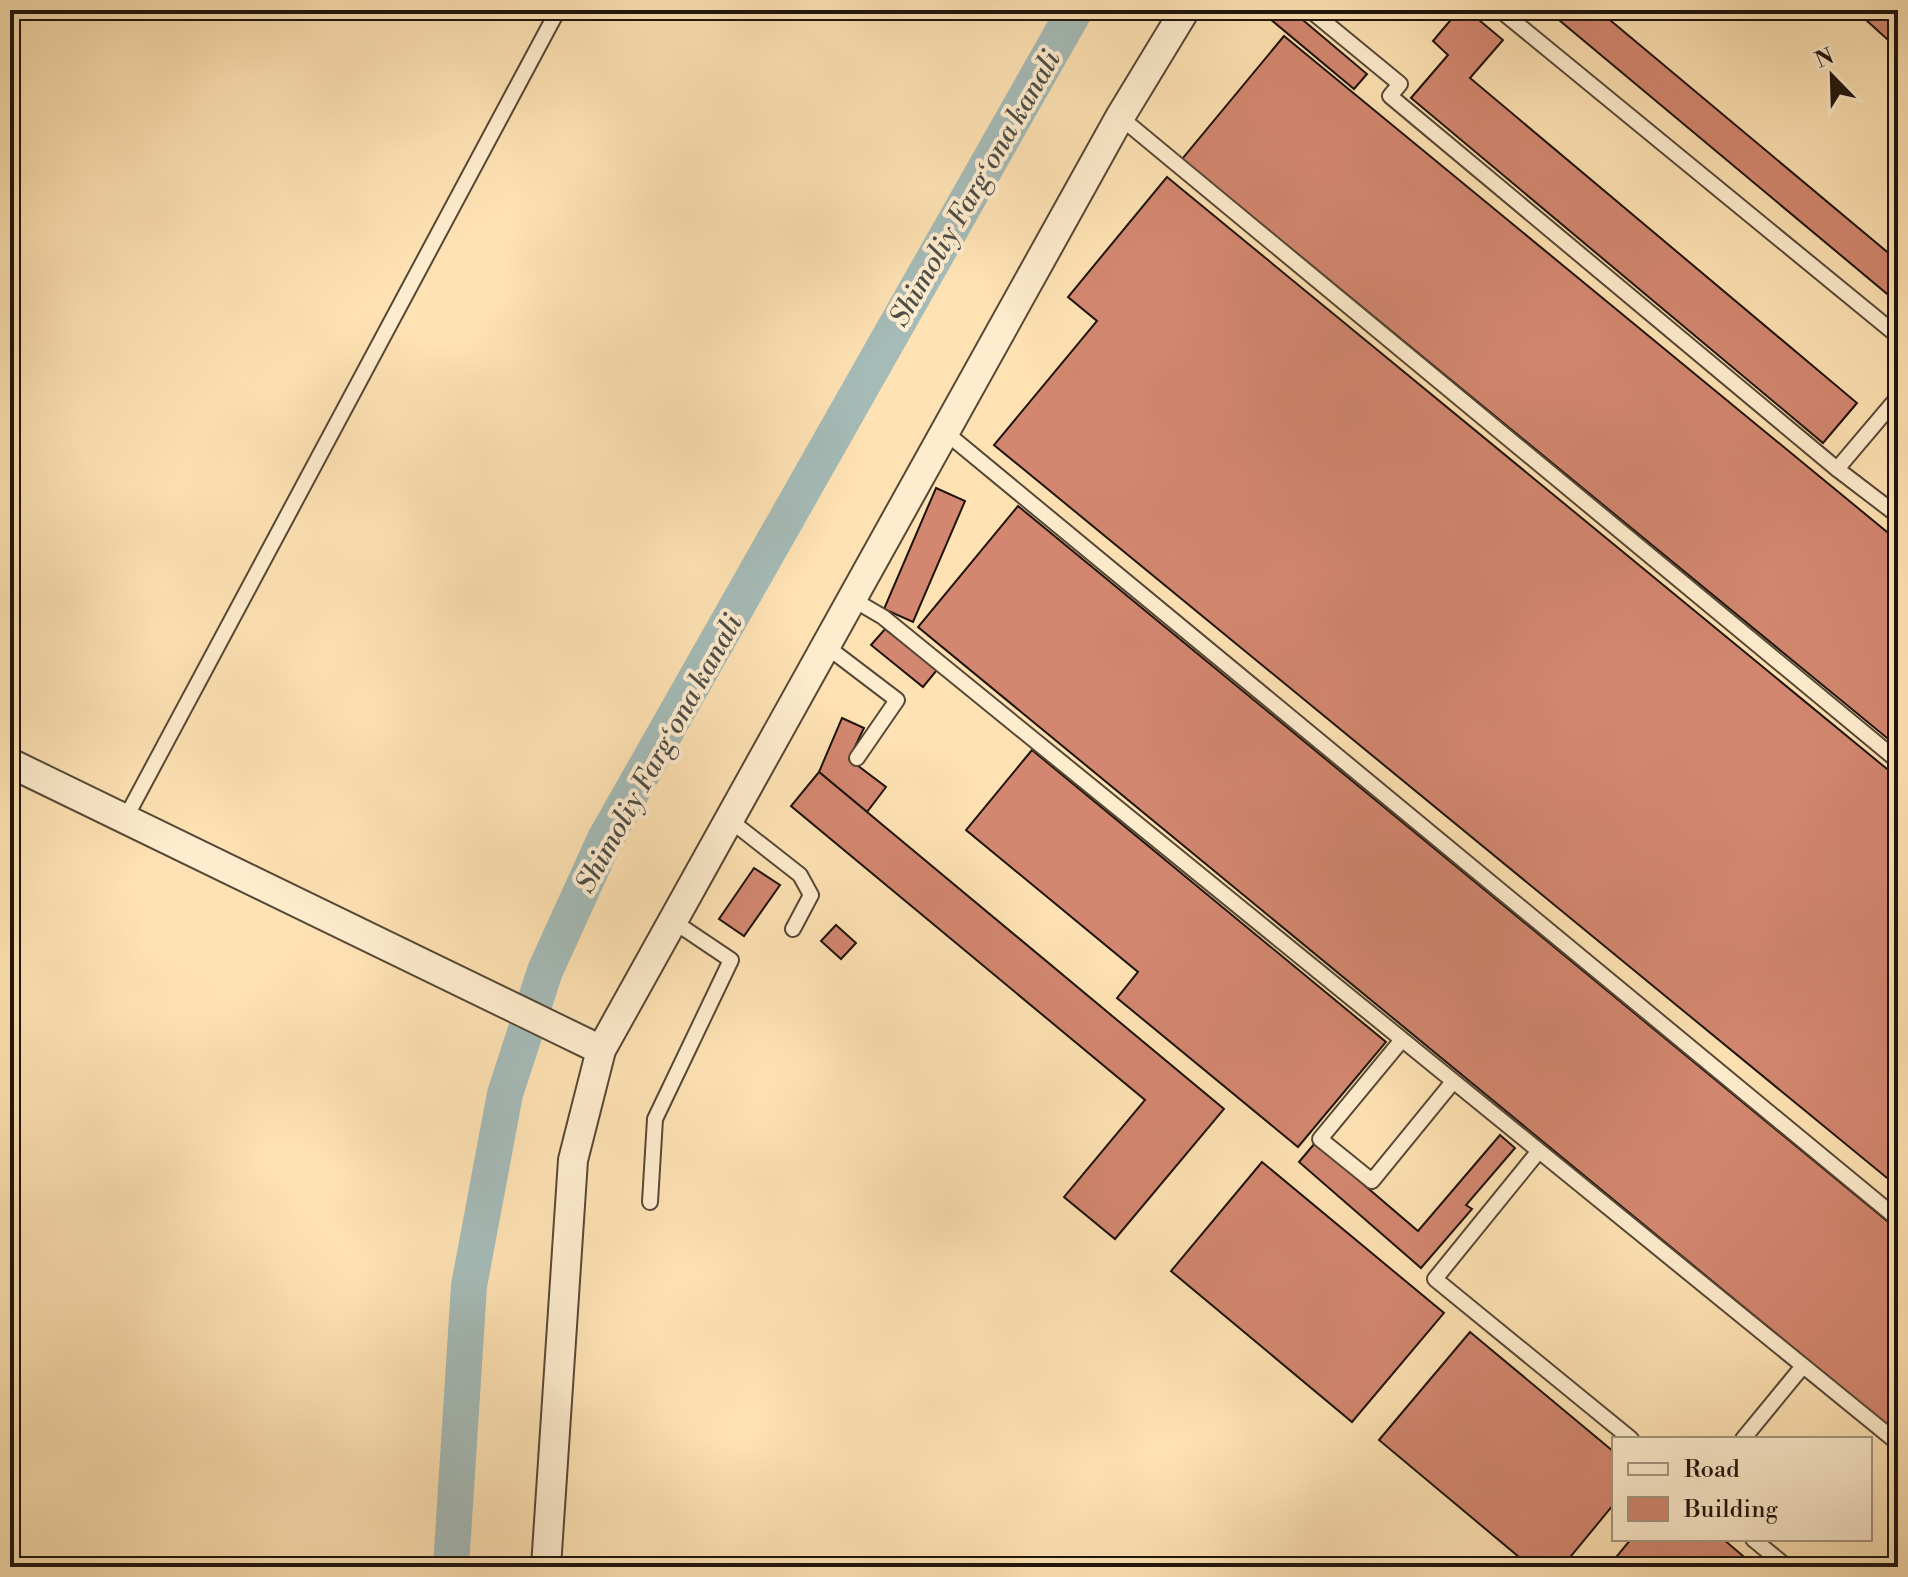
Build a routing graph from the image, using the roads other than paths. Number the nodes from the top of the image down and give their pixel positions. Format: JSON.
{"nodes":[{"id":1,"x":558,"y":10,"type":"edge"},
{"id":2,"x":1185,"y":10,"type":"edge"},
{"id":3,"x":1310,"y":10,"type":"edge"},
{"id":4,"x":1500,"y":10,"type":"edge"},
{"id":5,"x":1120,"y":117,"type":"junction"},
{"id":6,"x":1898,"y":336,"type":"edge"},
{"id":7,"x":1898,"y":397,"type":"edge"},
{"id":8,"x":945,"y":432,"type":"junction"},
{"id":9,"x":1837,"y":469,"type":"junction"},
{"id":10,"x":1898,"y":511,"type":"edge"},
{"id":11,"x":854,"y":600,"type":"junction"},
{"id":12,"x":826,"y":646,"type":"junction"},
{"id":13,"x":857,"y":758,"type":"dead end"},
{"id":14,"x":1898,"y":761,"type":"edge"},
{"id":15,"x":10,"y":763,"type":"edge"},
{"id":16,"x":125,"y":819,"type":"junction"},
{"id":17,"x":731,"y":821,"type":"junction"},
{"id":18,"x":673,"y":921,"type":"junction"},
{"id":19,"x":793,"y":929,"type":"dead end"},
{"id":20,"x":1401,"y":1041,"type":"junction"},
{"id":21,"x":594,"y":1046,"type":"junction"},
{"id":22,"x":1452,"y":1083,"type":"junction"},
{"id":23,"x":1538,"y":1152,"type":"junction"},
{"id":24,"x":650,"y":1202,"type":"dead end"},
{"id":25,"x":1898,"y":1219,"type":"edge"},
{"id":26,"x":1803,"y":1366,"type":"junction"},
{"id":27,"x":1629,"y":1437,"type":"edge"},
{"id":28,"x":1745,"y":1437,"type":"edge"},
{"id":29,"x":1898,"y":1443,"type":"edge"},
{"id":30,"x":1755,"y":1541,"type":"edge"},
{"id":31,"x":546,"y":1567,"type":"edge"},
{"id":32,"x":1787,"y":1567,"type":"edge"}],
"edges":[{"from":1,"to":16,"type":"lane"},
{"from":2,"to":5,"type":"street"},
{"from":3,"to":9,"type":"lane"},
{"from":4,"to":6,"type":"lane"},
{"from":5,"to":8,"type":"street"},
{"from":5,"to":14,"type":"lane"},
{"from":7,"to":9,"type":"lane"},
{"from":8,"to":11,"type":"street"},
{"from":8,"to":25,"type":"lane"},
{"from":9,"to":10,"type":"lane"},
{"from":11,"to":12,"type":"street"},
{"from":11,"to":20,"type":"lane"},
{"from":12,"to":13,"type":"lane"},
{"from":12,"to":17,"type":"street"},
{"from":15,"to":16,"type":"street"},
{"from":16,"to":21,"type":"street"},
{"from":17,"to":18,"type":"street"},
{"from":17,"to":19,"type":"lane"},
{"from":18,"to":21,"type":"street"},
{"from":18,"to":24,"type":"lane"},
{"from":20,"to":22,"type":"lane"},
{"from":20,"to":22,"type":"lane"},
{"from":21,"to":31,"type":"street"},
{"from":22,"to":23,"type":"lane"},
{"from":23,"to":26,"type":"lane"},
{"from":23,"to":27,"type":"lane"},
{"from":26,"to":28,"type":"lane"},
{"from":26,"to":29,"type":"lane"},
{"from":30,"to":32,"type":"lane"}]}
